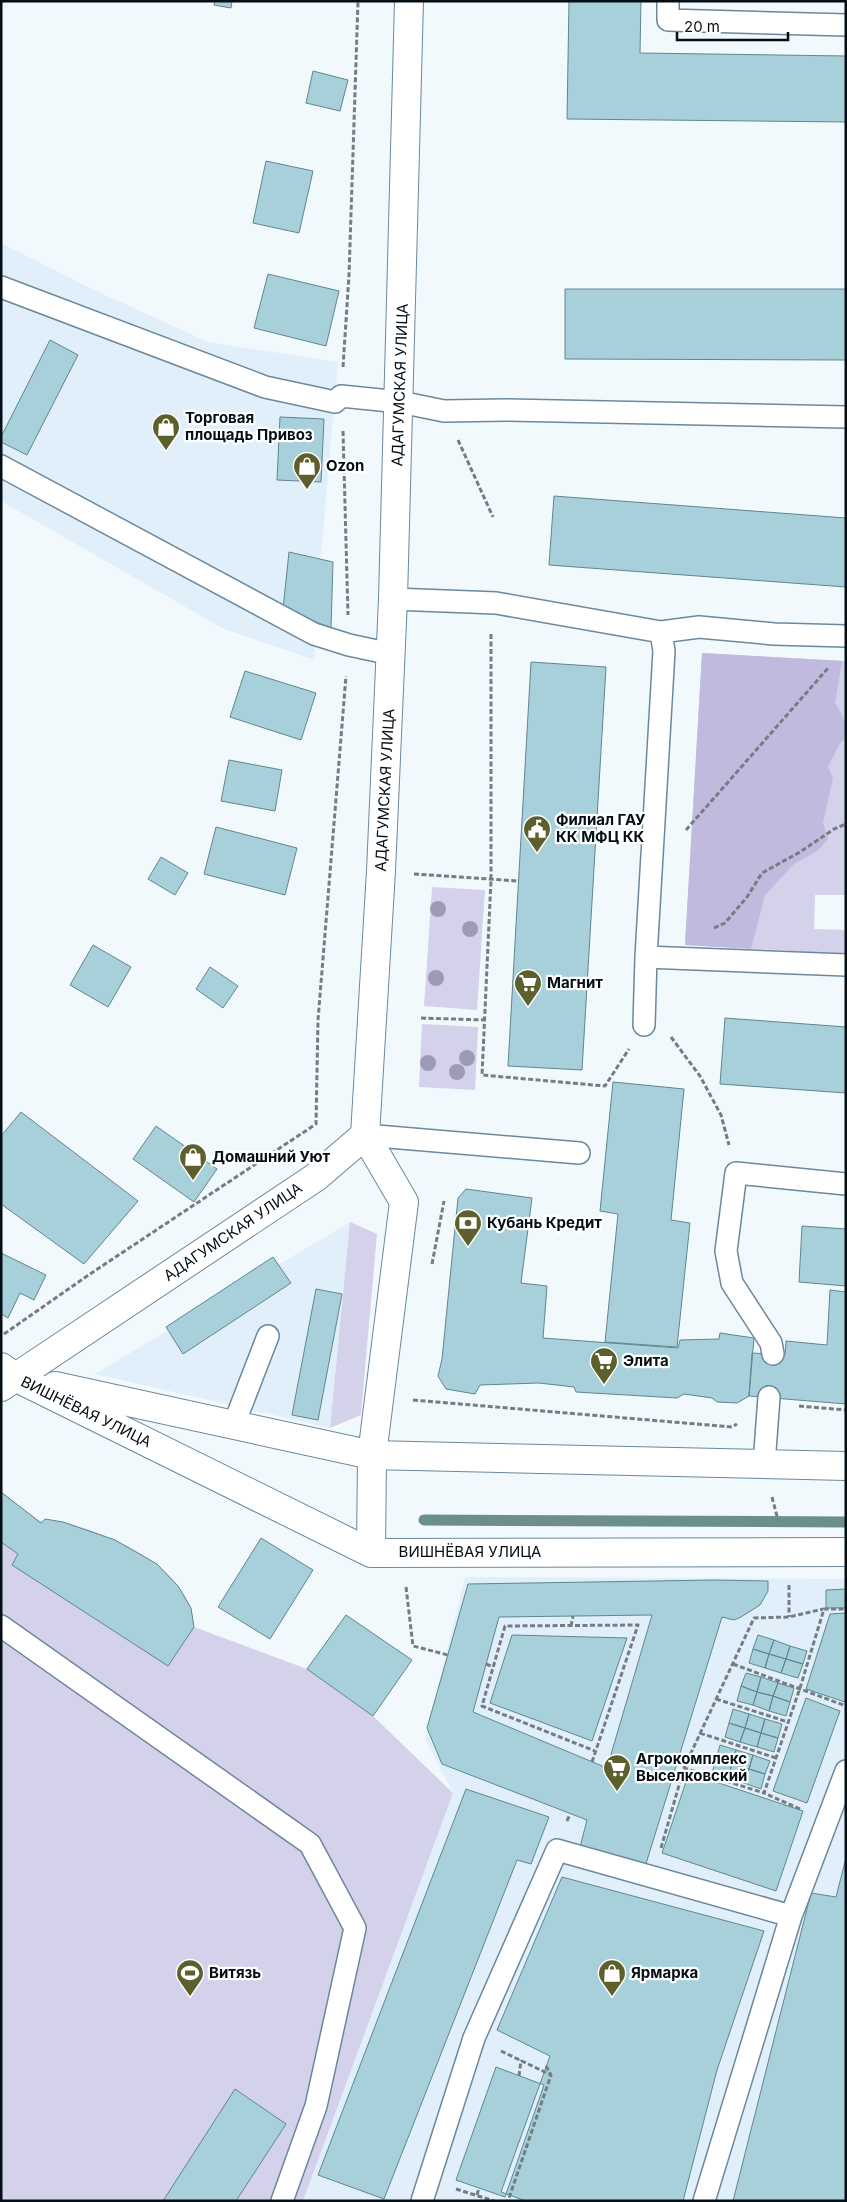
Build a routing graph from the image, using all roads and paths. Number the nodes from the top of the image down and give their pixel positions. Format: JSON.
{"nodes":[{"id":1,"x":358,"y":1,"type":"edge"},
{"id":2,"x":408,"y":1,"type":"edge"},
{"id":3,"x":668,"y":1,"type":"edge"},
{"id":4,"x":846,"y":25,"type":"edge"},
{"id":5,"x":1,"y":287,"type":"edge"},
{"id":6,"x":342,"y":396,"type":"junction"},
{"id":7,"x":400,"y":402,"type":"junction"},
{"id":8,"x":444,"y":411,"type":"junction"},
{"id":9,"x":846,"y":417,"type":"edge"},
{"id":10,"x":1,"y":466,"type":"edge"},
{"id":11,"x":493,"y":517,"type":"dead end"},
{"id":12,"x":394,"y":599,"type":"junction"},
{"id":13,"x":491,"y":626,"type":"dead end"},
{"id":14,"x":661,"y":632,"type":"junction"},
{"id":15,"x":845,"y":636,"type":"edge"},
{"id":16,"x":349,"y":645,"type":"junction"},
{"id":17,"x":391,"y":654,"type":"junction"},
{"id":18,"x":846,"y":824,"type":"edge"},
{"id":19,"x":686,"y":830,"type":"dead end"},
{"id":20,"x":381,"y":871,"type":"junction"},
{"id":21,"x":491,"y":880,"type":"junction"},
{"id":22,"x":518,"y":882,"type":"dead end"},
{"id":23,"x":710,"y":930,"type":"dead end"},
{"id":24,"x":646,"y":957,"type":"junction"},
{"id":25,"x":846,"y":965,"type":"edge"},
{"id":26,"x":646,"y":1003,"type":"junction"},
{"id":27,"x":421,"y":1018,"type":"dead end"},
{"id":28,"x":485,"y":1020,"type":"junction"},
{"id":29,"x":644,"y":1025,"type":"joint"},
{"id":30,"x":365,"y":1135,"type":"junction"},
{"id":31,"x":579,"y":1153,"type":"dead end"},
{"id":32,"x":736,"y":1173,"type":"junction"},
{"id":33,"x":846,"y":1184,"type":"edge"},
{"id":34,"x":444,"y":1201,"type":"dead end"},
{"id":35,"x":432,"y":1267,"type":"dead end"},
{"id":36,"x":1,"y":1336,"type":"edge"},
{"id":37,"x":268,"y":1336,"type":"dead end"},
{"id":38,"x":772,"y":1354,"type":"dead end"},
{"id":39,"x":6,"y":1377,"type":"edge"},
{"id":40,"x":406,"y":1399,"type":"dead end"},
{"id":41,"x":768,"y":1400,"type":"junction"},
{"id":42,"x":846,"y":1410,"type":"edge"},
{"id":43,"x":234,"y":1424,"type":"junction"},
{"id":44,"x":372,"y":1454,"type":"junction"},
{"id":45,"x":764,"y":1464,"type":"junction"},
{"id":46,"x":846,"y":1466,"type":"edge"},
{"id":47,"x":786,"y":1552,"type":"junction"},
{"id":48,"x":846,"y":1552,"type":"edge"},
{"id":49,"x":371,"y":1553,"type":"junction"},
{"id":50,"x":406,"y":1583,"type":"dead end"},
{"id":51,"x":824,"y":1609,"type":"junction"},
{"id":52,"x":846,"y":1609,"type":"edge"},
{"id":53,"x":573,"y":1616,"type":"dead end"},
{"id":54,"x":1,"y":1626,"type":"edge"},
{"id":55,"x":571,"y":1626,"type":"junction"},
{"id":56,"x":448,"y":1655,"type":"dead end"},
{"id":57,"x":486,"y":1664,"type":"dead end"},
{"id":58,"x":733,"y":1664,"type":"junction"},
{"id":59,"x":493,"y":1667,"type":"junction"},
{"id":60,"x":800,"y":1688,"type":"junction"},
{"id":61,"x":716,"y":1699,"type":"junction"},
{"id":62,"x":846,"y":1706,"type":"edge"},
{"id":63,"x":788,"y":1722,"type":"junction"},
{"id":64,"x":700,"y":1733,"type":"junction"},
{"id":65,"x":595,"y":1751,"type":"junction"},
{"id":66,"x":776,"y":1758,"type":"junction"},
{"id":67,"x":592,"y":1762,"type":"dead end"},
{"id":68,"x":684,"y":1768,"type":"junction"},
{"id":69,"x":846,"y":1770,"type":"edge"},
{"id":70,"x":764,"y":1793,"type":"junction"},
{"id":71,"x":828,"y":1821,"type":"junction"},
{"id":72,"x":653,"y":1877,"type":"junction"},
{"id":73,"x":791,"y":1916,"type":"junction"},
{"id":74,"x":474,"y":2038,"type":"junction"},
{"id":75,"x":521,"y":2060,"type":"junction"},
{"id":76,"x":546,"y":2066,"type":"dead end"},
{"id":77,"x":552,"y":2075,"type":"junction"},
{"id":78,"x":519,"y":2076,"type":"dead end"},
{"id":79,"x":479,"y":2188,"type":"dead end"},
{"id":80,"x":425,"y":2191,"type":"edge"},
{"id":81,"x":477,"y":2195,"type":"junction"},
{"id":82,"x":282,"y":2201,"type":"edge"},
{"id":83,"x":494,"y":2201,"type":"edge"},
{"id":84,"x":508,"y":2201,"type":"edge"},
{"id":85,"x":704,"y":2201,"type":"edge"}],
"edges":[{"from":1,"to":6,"type":"path"},
{"from":2,"to":7,"type":"street","name":"АДАГУМСКАЯ УЛИЦА"},
{"from":3,"to":4,"type":"lane"},
{"from":5,"to":6,"type":"lane"},
{"from":6,"to":7,"type":"lane"},
{"from":6,"to":16,"type":"path"},
{"from":7,"to":8,"type":"lane"},
{"from":7,"to":12,"type":"street","name":"АДАГУМСКАЯ УЛИЦА"},
{"from":8,"to":9,"type":"lane"},
{"from":8,"to":11,"type":"path"},
{"from":10,"to":16,"type":"lane"},
{"from":12,"to":14,"type":"lane"},
{"from":12,"to":17,"type":"street","name":"АДАГУМСКАЯ УЛИЦА"},
{"from":13,"to":21,"type":"path"},
{"from":14,"to":15,"type":"lane"},
{"from":14,"to":24,"type":"lane"},
{"from":15,"to":19,"type":"path"},
{"from":16,"to":17,"type":"lane"},
{"from":16,"to":36,"type":"path"},
{"from":17,"to":20,"type":"street","name":"АДАГУМСКАЯ УЛИЦА"},
{"from":18,"to":23,"type":"path"},
{"from":20,"to":21,"type":"path"},
{"from":20,"to":30,"type":"street","name":"АДАГУМСКАЯ УЛИЦА"},
{"from":21,"to":22,"type":"path"},
{"from":21,"to":28,"type":"path"},
{"from":24,"to":25,"type":"lane"},
{"from":24,"to":26,"type":"lane"},
{"from":26,"to":29,"type":"lane"},
{"from":26,"to":32,"type":"path"},
{"from":27,"to":28,"type":"path"},
{"from":28,"to":29,"type":"path"},
{"from":30,"to":31,"type":"lane"},
{"from":30,"to":39,"type":"street","name":"АДАГУМСКАЯ УЛИЦА"},
{"from":30,"to":44,"type":"street"},
{"from":32,"to":33,"type":"lane"},
{"from":32,"to":38,"type":"lane"},
{"from":34,"to":35,"type":"path"},
{"from":37,"to":43,"type":"lane"},
{"from":39,"to":43,"type":"street","name":"ВИШНЁВАЯ УЛИЦА"},
{"from":39,"to":49,"type":"street","name":"ВИШНЁВАЯ УЛИЦА"},
{"from":40,"to":41,"type":"path"},
{"from":41,"to":42,"type":"path"},
{"from":41,"to":45,"type":"lane"},
{"from":43,"to":44,"type":"street","name":"ВИШНЁВАЯ УЛИЦА"},
{"from":44,"to":45,"type":"street","name":"ВИШНЁВАЯ УЛИЦА"},
{"from":44,"to":49,"type":"street"},
{"from":45,"to":46,"type":"street","name":"ВИШНЁВАЯ УЛИЦА"},
{"from":45,"to":47,"type":"path"},
{"from":47,"to":48,"type":"street","name":"ВИШНЁВАЯ УЛИЦА"},
{"from":47,"to":49,"type":"street","name":"ВИШНЁВАЯ УЛИЦА"},
{"from":50,"to":56,"type":"path"},
{"from":51,"to":52,"type":"path"},
{"from":51,"to":58,"type":"path"},
{"from":51,"to":60,"type":"path"},
{"from":53,"to":55,"type":"path"},
{"from":54,"to":82,"type":"lane"},
{"from":55,"to":59,"type":"path"},
{"from":55,"to":65,"type":"path"},
{"from":57,"to":59,"type":"path"},
{"from":58,"to":60,"type":"path"},
{"from":58,"to":61,"type":"path"},
{"from":59,"to":65,"type":"path"},
{"from":60,"to":62,"type":"path"},
{"from":60,"to":63,"type":"path"},
{"from":61,"to":63,"type":"path"},
{"from":61,"to":64,"type":"path"},
{"from":63,"to":66,"type":"path"},
{"from":64,"to":66,"type":"path"},
{"from":64,"to":68,"type":"path"},
{"from":65,"to":67,"type":"path"},
{"from":66,"to":70,"type":"path"},
{"from":68,"to":70,"type":"path"},
{"from":68,"to":72,"type":"path"},
{"from":69,"to":71,"type":"lane"},
{"from":70,"to":71,"type":"path"},
{"from":71,"to":73,"type":"lane"},
{"from":72,"to":73,"type":"lane"},
{"from":72,"to":74,"type":"lane"},
{"from":73,"to":85,"type":"lane"},
{"from":74,"to":75,"type":"path"},
{"from":74,"to":80,"type":"lane"},
{"from":75,"to":77,"type":"path"},
{"from":75,"to":78,"type":"path"},
{"from":76,"to":77,"type":"path"},
{"from":77,"to":84,"type":"path"},
{"from":79,"to":81,"type":"path"},
{"from":80,"to":81,"type":"path"},
{"from":81,"to":83,"type":"path"}]}
